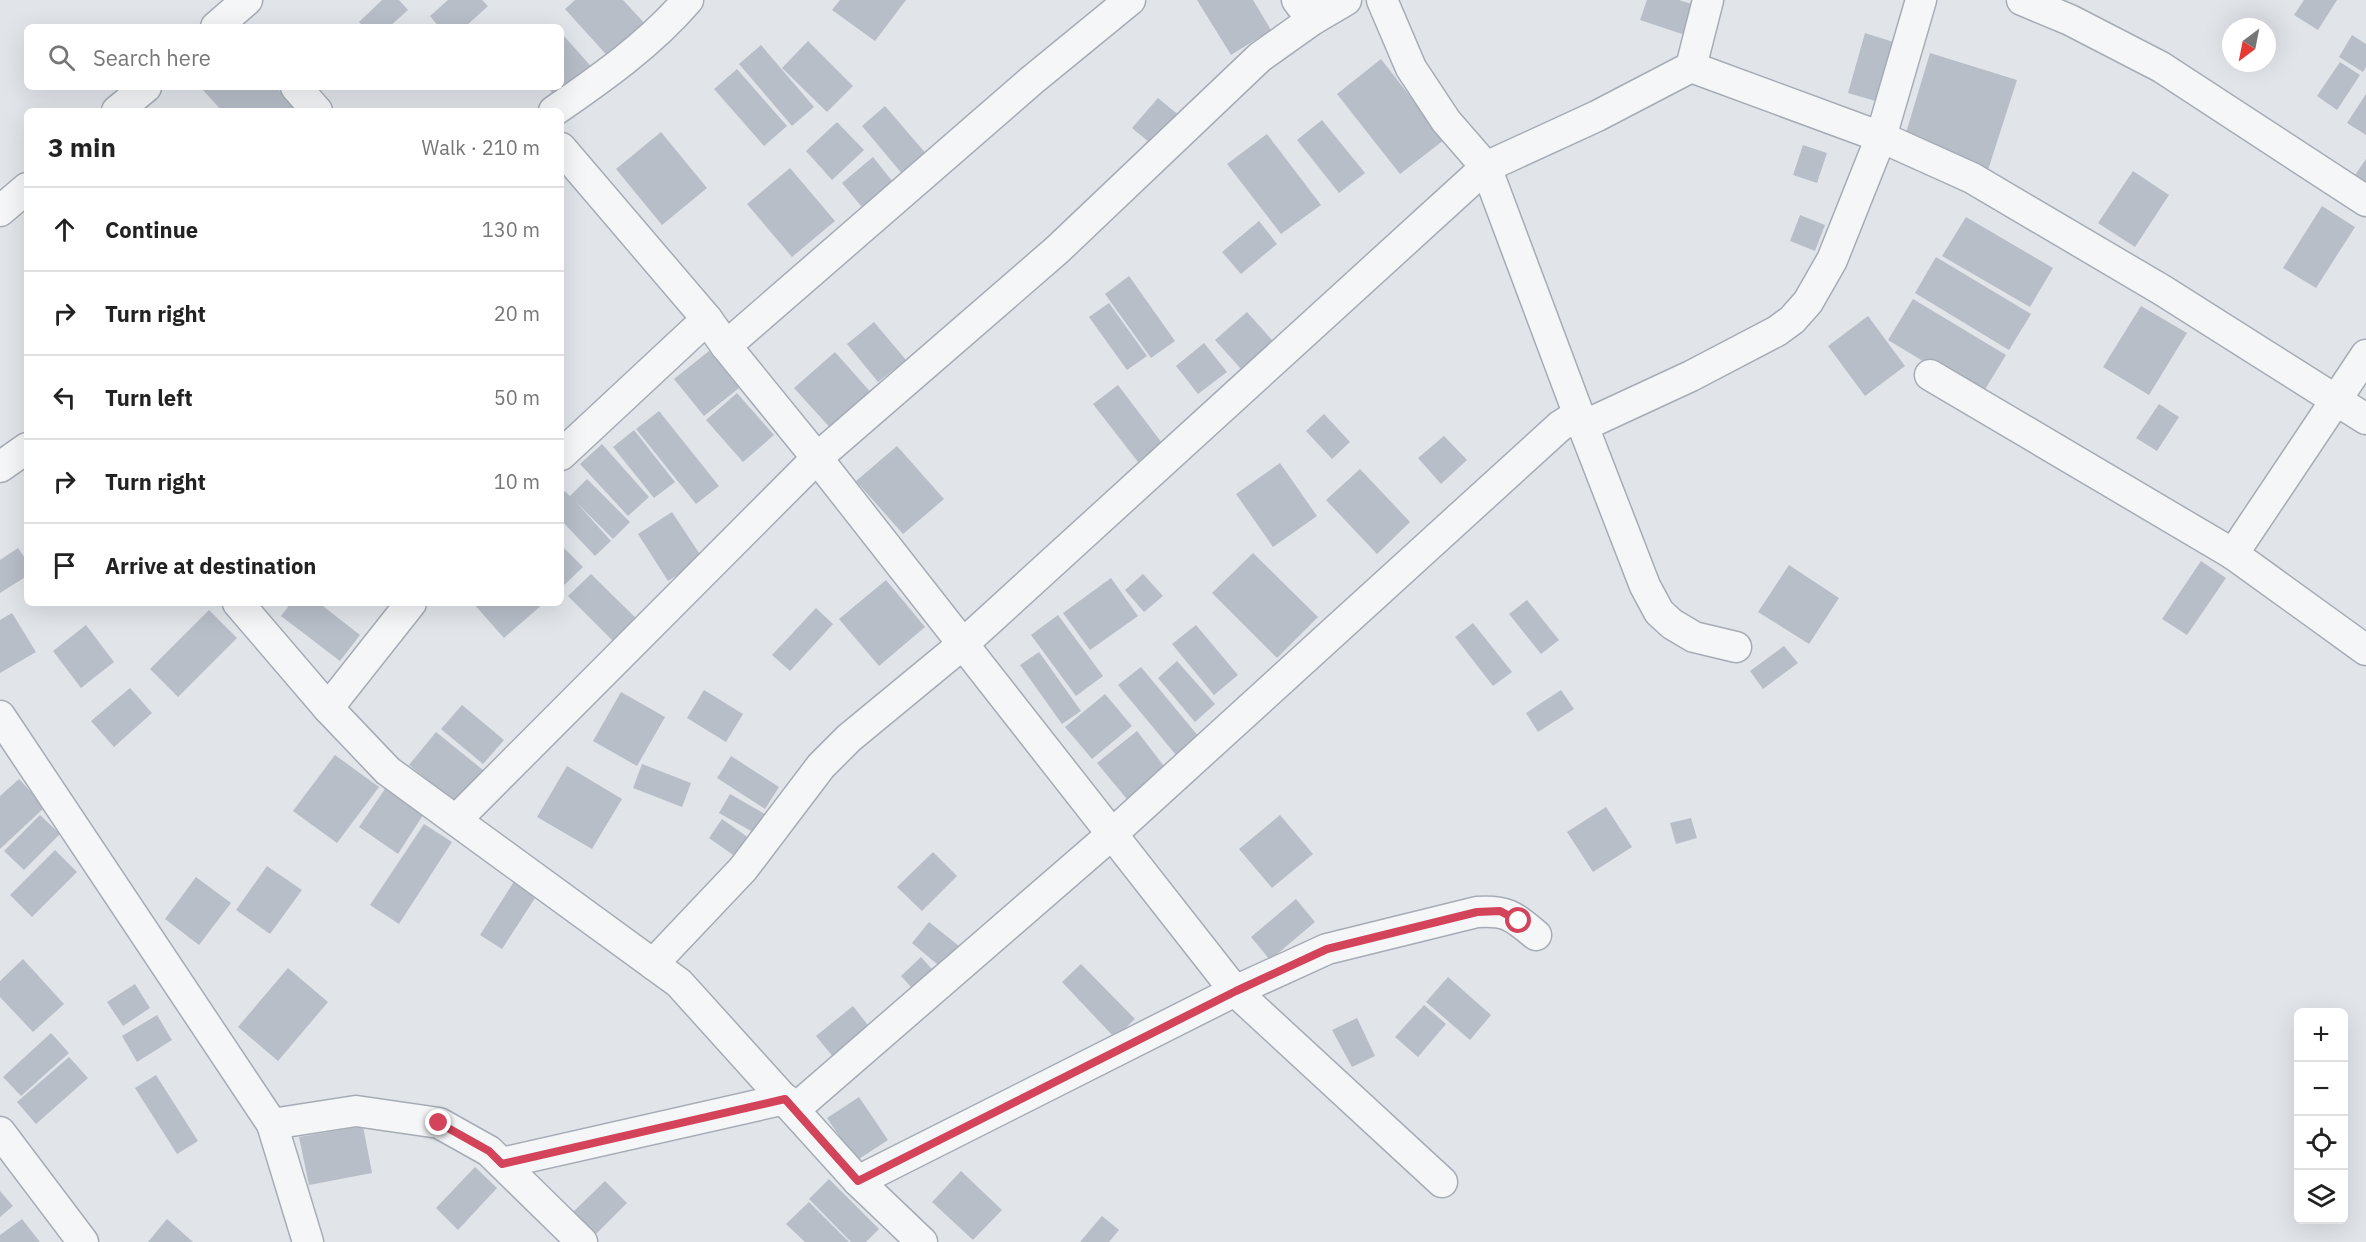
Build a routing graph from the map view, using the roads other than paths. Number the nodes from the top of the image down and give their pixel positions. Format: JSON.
{"nodes":[{"id":1,"x":688,"y":0,"type":"edge"},
{"id":2,"x":1130,"y":0,"type":"edge"},
{"id":3,"x":1346,"y":0,"type":"edge"},
{"id":4,"x":1382,"y":0,"type":"edge"},
{"id":5,"x":1708,"y":0,"type":"edge"},
{"id":6,"x":1921,"y":0,"type":"edge"},
{"id":7,"x":2022,"y":0,"type":"edge"},
{"id":8,"x":1305,"y":10,"type":"edge"},
{"id":9,"x":1691,"y":67,"type":"junction"},
{"id":10,"x":142,"y":90,"type":"edge"},
{"id":11,"x":299,"y":90,"type":"edge"},
{"id":12,"x":121,"y":108,"type":"edge"},
{"id":13,"x":314,"y":108,"type":"edge"},
{"id":14,"x":558,"y":108,"type":"edge"},
{"id":15,"x":1881,"y":137,"type":"junction"},
{"id":16,"x":564,"y":152,"type":"edge"},
{"id":17,"x":1486,"y":167,"type":"junction"},
{"id":18,"x":24,"y":191,"type":"edge"},
{"id":19,"x":2366,"y":201,"type":"edge"},
{"id":20,"x":0,"y":211,"type":"edge"},
{"id":21,"x":707,"y":319,"type":"junction"},
{"id":22,"x":726,"y":346,"type":"junction"},
{"id":23,"x":2366,"y":355,"type":"edge"},
{"id":24,"x":1929,"y":375,"type":"dead end"},
{"id":25,"x":2335,"y":399,"type":"junction"},
{"id":26,"x":2366,"y":419,"type":"edge"},
{"id":27,"x":1581,"y":420,"type":"junction"},
{"id":28,"x":24,"y":450,"type":"edge"},
{"id":29,"x":564,"y":452,"type":"edge"},
{"id":30,"x":817,"y":458,"type":"junction"},
{"id":31,"x":0,"y":467,"type":"edge"},
{"id":32,"x":2233,"y":554,"type":"junction"},
{"id":33,"x":241,"y":606,"type":"edge"},
{"id":34,"x":409,"y":606,"type":"edge"},
{"id":35,"x":963,"y":644,"type":"junction"},
{"id":36,"x":1736,"y":646,"type":"dead end"},
{"id":37,"x":2366,"y":650,"type":"edge"},
{"id":38,"x":328,"y":708,"type":"junction"},
{"id":39,"x":0,"y":716,"type":"edge"},
{"id":40,"x":456,"y":820,"type":"junction"},
{"id":41,"x":1111,"y":836,"type":"junction"},
{"id":42,"x":1536,"y":935,"type":"dead end"},
{"id":43,"x":653,"y":964,"type":"junction"},
{"id":44,"x":1236,"y":991,"type":"junction"},
{"id":45,"x":790,"y":1104,"type":"junction"},
{"id":46,"x":272,"y":1124,"type":"junction"},
{"id":47,"x":0,"y":1132,"type":"edge"},
{"id":48,"x":502,"y":1164,"type":"junction"},
{"id":49,"x":858,"y":1181,"type":"junction"},
{"id":50,"x":1442,"y":1182,"type":"dead end"},
{"id":51,"x":905,"y":1236,"type":"edge"},
{"id":52,"x":83,"y":1242,"type":"edge"},
{"id":53,"x":308,"y":1242,"type":"edge"},
{"id":54,"x":582,"y":1242,"type":"edge"}],
"edges":[{"from":1,"to":14,"type":"street"},
{"from":2,"to":22,"type":"street"},
{"from":3,"to":8,"type":"street"},
{"from":4,"to":17,"type":"street"},
{"from":5,"to":9,"type":"street"},
{"from":6,"to":15,"type":"street"},
{"from":7,"to":19,"type":"street"},
{"from":8,"to":30,"type":"street"},
{"from":9,"to":15,"type":"street"},
{"from":9,"to":17,"type":"street"},
{"from":10,"to":12,"type":"street"},
{"from":11,"to":13,"type":"street"},
{"from":15,"to":25,"type":"street"},
{"from":15,"to":27,"type":"street"},
{"from":16,"to":21,"type":"street"},
{"from":17,"to":27,"type":"street"},
{"from":17,"to":35,"type":"street"},
{"from":18,"to":20,"type":"street"},
{"from":21,"to":22,"type":"street"},
{"from":21,"to":29,"type":"street"},
{"from":22,"to":30,"type":"street"},
{"from":23,"to":25,"type":"street"},
{"from":24,"to":32,"type":"street"},
{"from":25,"to":26,"type":"street"},
{"from":25,"to":32,"type":"street"},
{"from":27,"to":36,"type":"street"},
{"from":27,"to":41,"type":"street"},
{"from":28,"to":31,"type":"street"},
{"from":30,"to":35,"type":"street"},
{"from":30,"to":40,"type":"street"},
{"from":32,"to":37,"type":"street"},
{"from":33,"to":38,"type":"street"},
{"from":34,"to":38,"type":"street"},
{"from":35,"to":41,"type":"street"},
{"from":35,"to":43,"type":"street"},
{"from":38,"to":40,"type":"street"},
{"from":39,"to":46,"type":"street"},
{"from":40,"to":43,"type":"street"},
{"from":41,"to":44,"type":"street"},
{"from":41,"to":45,"type":"street"},
{"from":42,"to":44,"type":"street"},
{"from":43,"to":45,"type":"street"},
{"from":44,"to":49,"type":"street"},
{"from":44,"to":50,"type":"street"},
{"from":45,"to":48,"type":"street"},
{"from":45,"to":49,"type":"street"},
{"from":46,"to":48,"type":"street"},
{"from":46,"to":53,"type":"street"},
{"from":47,"to":52,"type":"street"},
{"from":48,"to":54,"type":"street"},
{"from":49,"to":51,"type":"street"}]}
